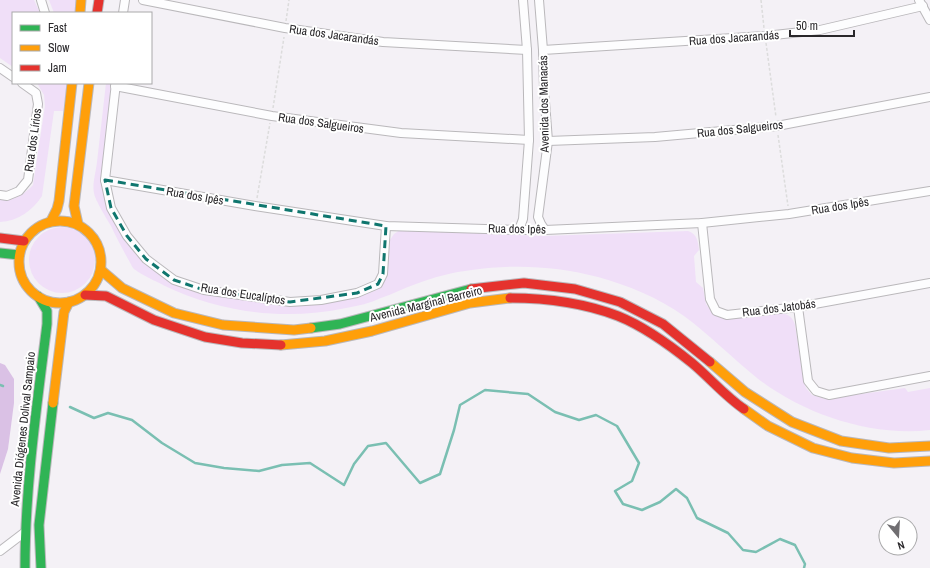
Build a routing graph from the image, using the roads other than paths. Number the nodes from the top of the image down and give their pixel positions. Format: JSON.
{"nodes":[{"id":1,"x":41,"y":0,"type":"edge"},
{"id":2,"x":81,"y":0,"type":"edge"},
{"id":3,"x":99,"y":0,"type":"edge"},
{"id":4,"x":125,"y":0,"type":"edge"},
{"id":5,"x":143,"y":0,"type":"edge"},
{"id":6,"x":523,"y":2,"type":"edge"},
{"id":7,"x":539,"y":2,"type":"edge"},
{"id":8,"x":921,"y":3,"type":"edge"},
{"id":9,"x":46,"y":12,"type":"edge"},
{"id":10,"x":80,"y":12,"type":"edge"},
{"id":11,"x":97,"y":12,"type":"edge"},
{"id":12,"x":123,"y":12,"type":"edge"},
{"id":13,"x":930,"y":20,"type":"edge"},
{"id":14,"x":527,"y":50,"type":"junction"},
{"id":15,"x":543,"y":50,"type":"junction"},
{"id":16,"x":0,"y":68,"type":"edge"},
{"id":17,"x":12,"y":76,"type":"edge"},
{"id":18,"x":23,"y":84,"type":"edge"},
{"id":19,"x":72,"y":84,"type":"edge"},
{"id":20,"x":89,"y":84,"type":"edge"},
{"id":21,"x":116,"y":84,"type":"edge"},
{"id":22,"x":544,"y":90,"type":"junction"},
{"id":23,"x":528,"y":91,"type":"junction"},
{"id":24,"x":930,"y":97,"type":"edge"},
{"id":25,"x":529,"y":140,"type":"junction"},
{"id":26,"x":548,"y":141,"type":"junction"},
{"id":27,"x":105,"y":180,"type":"junction"},
{"id":28,"x":930,"y":191,"type":"edge"},
{"id":29,"x":0,"y":195,"type":"edge"},
{"id":30,"x":51,"y":221,"type":"junction"},
{"id":31,"x":78,"y":224,"type":"junction"},
{"id":32,"x":702,"y":224,"type":"junction"},
{"id":33,"x":386,"y":226,"type":"junction"},
{"id":34,"x":519,"y":230,"type":"junction"},
{"id":35,"x":545,"y":230,"type":"junction"},
{"id":36,"x":0,"y":238,"type":"edge"},
{"id":37,"x":24,"y":241,"type":"junction"},
{"id":38,"x":0,"y":254,"type":"edge"},
{"id":39,"x":19,"y":256,"type":"junction"},
{"id":40,"x":101,"y":270,"type":"junction"},
{"id":41,"x":930,"y":283,"type":"edge"},
{"id":42,"x":85,"y":295,"type":"junction"},
{"id":43,"x":38,"y":296,"type":"junction"},
{"id":44,"x":69,"y":302,"type":"junction"},
{"id":45,"x":798,"y":307,"type":"junction"},
{"id":46,"x":930,"y":376,"type":"edge"},
{"id":47,"x":930,"y":446,"type":"edge"},
{"id":48,"x":930,"y":461,"type":"edge"},
{"id":49,"x":25,"y":532,"type":"junction"},
{"id":50,"x":0,"y":551,"type":"edge"},
{"id":51,"x":25,"y":564,"type":"edge"},
{"id":52,"x":18,"y":568,"type":"edge"},
{"id":53,"x":41,"y":568,"type":"edge"}],
"edges":[{"from":1,"to":9,"type":"street"},
{"from":2,"to":10,"type":"street"},
{"from":3,"to":11,"type":"street"},
{"from":4,"to":12,"type":"street"},
{"from":5,"to":14,"type":"street","name":"Rua dos Jacarandás"},
{"from":6,"to":7,"type":"street"},
{"from":6,"to":14,"type":"street","name":"Avenida dos Manacás"},
{"from":7,"to":15,"type":"street","name":"Avenida dos Manacás"},
{"from":8,"to":13,"type":"street"},
{"from":8,"to":15,"type":"street","name":"Rua dos Jacarandás"},
{"from":14,"to":23,"type":"street","name":"Avenida dos Manacás"},
{"from":15,"to":22,"type":"street","name":"Avenida dos Manacás"},
{"from":16,"to":17,"type":"street"},
{"from":18,"to":29,"type":"street","name":"Rua dos Lírios"},
{"from":19,"to":30,"type":"street"},
{"from":20,"to":31,"type":"street"},
{"from":21,"to":25,"type":"street","name":"Rua dos Salgueiros"},
{"from":21,"to":27,"type":"street","name":"Rua dos Eucalíptos"},
{"from":22,"to":23,"type":"street"},
{"from":22,"to":26,"type":"street","name":"Avenida dos Manacás"},
{"from":23,"to":25,"type":"street","name":"Avenida dos Manacás"},
{"from":24,"to":26,"type":"street","name":"Rua dos Salgueiros"},
{"from":25,"to":34,"type":"street","name":"Avenida dos Manacás"},
{"from":26,"to":35,"type":"street","name":"Avenida dos Manacás"},
{"from":27,"to":33,"type":"street","name":"Rua dos Ipês"},
{"from":27,"to":33,"type":"street","name":"Rua dos Eucalíptos"},
{"from":28,"to":32,"type":"street","name":"Rua dos Ipês"},
{"from":30,"to":31,"type":"street"},
{"from":30,"to":37,"type":"street"},
{"from":31,"to":40,"type":"street"},
{"from":32,"to":35,"type":"street","name":"Rua dos Ipês"},
{"from":32,"to":45,"type":"street","name":"Rua dos Jatobás"},
{"from":33,"to":34,"type":"street","name":"Rua dos Ipês"},
{"from":34,"to":35,"type":"street","name":"Rua dos Ipês"},
{"from":36,"to":37,"type":"street"},
{"from":37,"to":39,"type":"street"},
{"from":38,"to":39,"type":"street"},
{"from":39,"to":43,"type":"street"},
{"from":40,"to":42,"type":"street"},
{"from":40,"to":47,"type":"street","name":"Avenida Marginal Barreiro"},
{"from":41,"to":45,"type":"street","name":"Rua dos Jatobás"},
{"from":42,"to":44,"type":"street"},
{"from":42,"to":48,"type":"street","name":"Avenida Marginal Barreiro"},
{"from":43,"to":44,"type":"street"},
{"from":43,"to":49,"type":"street","name":"Avenida Diógenes Dolival Sampaio"},
{"from":44,"to":53,"type":"street"},
{"from":45,"to":46,"type":"street"},
{"from":49,"to":50,"type":"street"},
{"from":49,"to":51,"type":"street","name":"Avenida Diógenes Dolival Sampaio"},
{"from":51,"to":52,"type":"street"}]}
